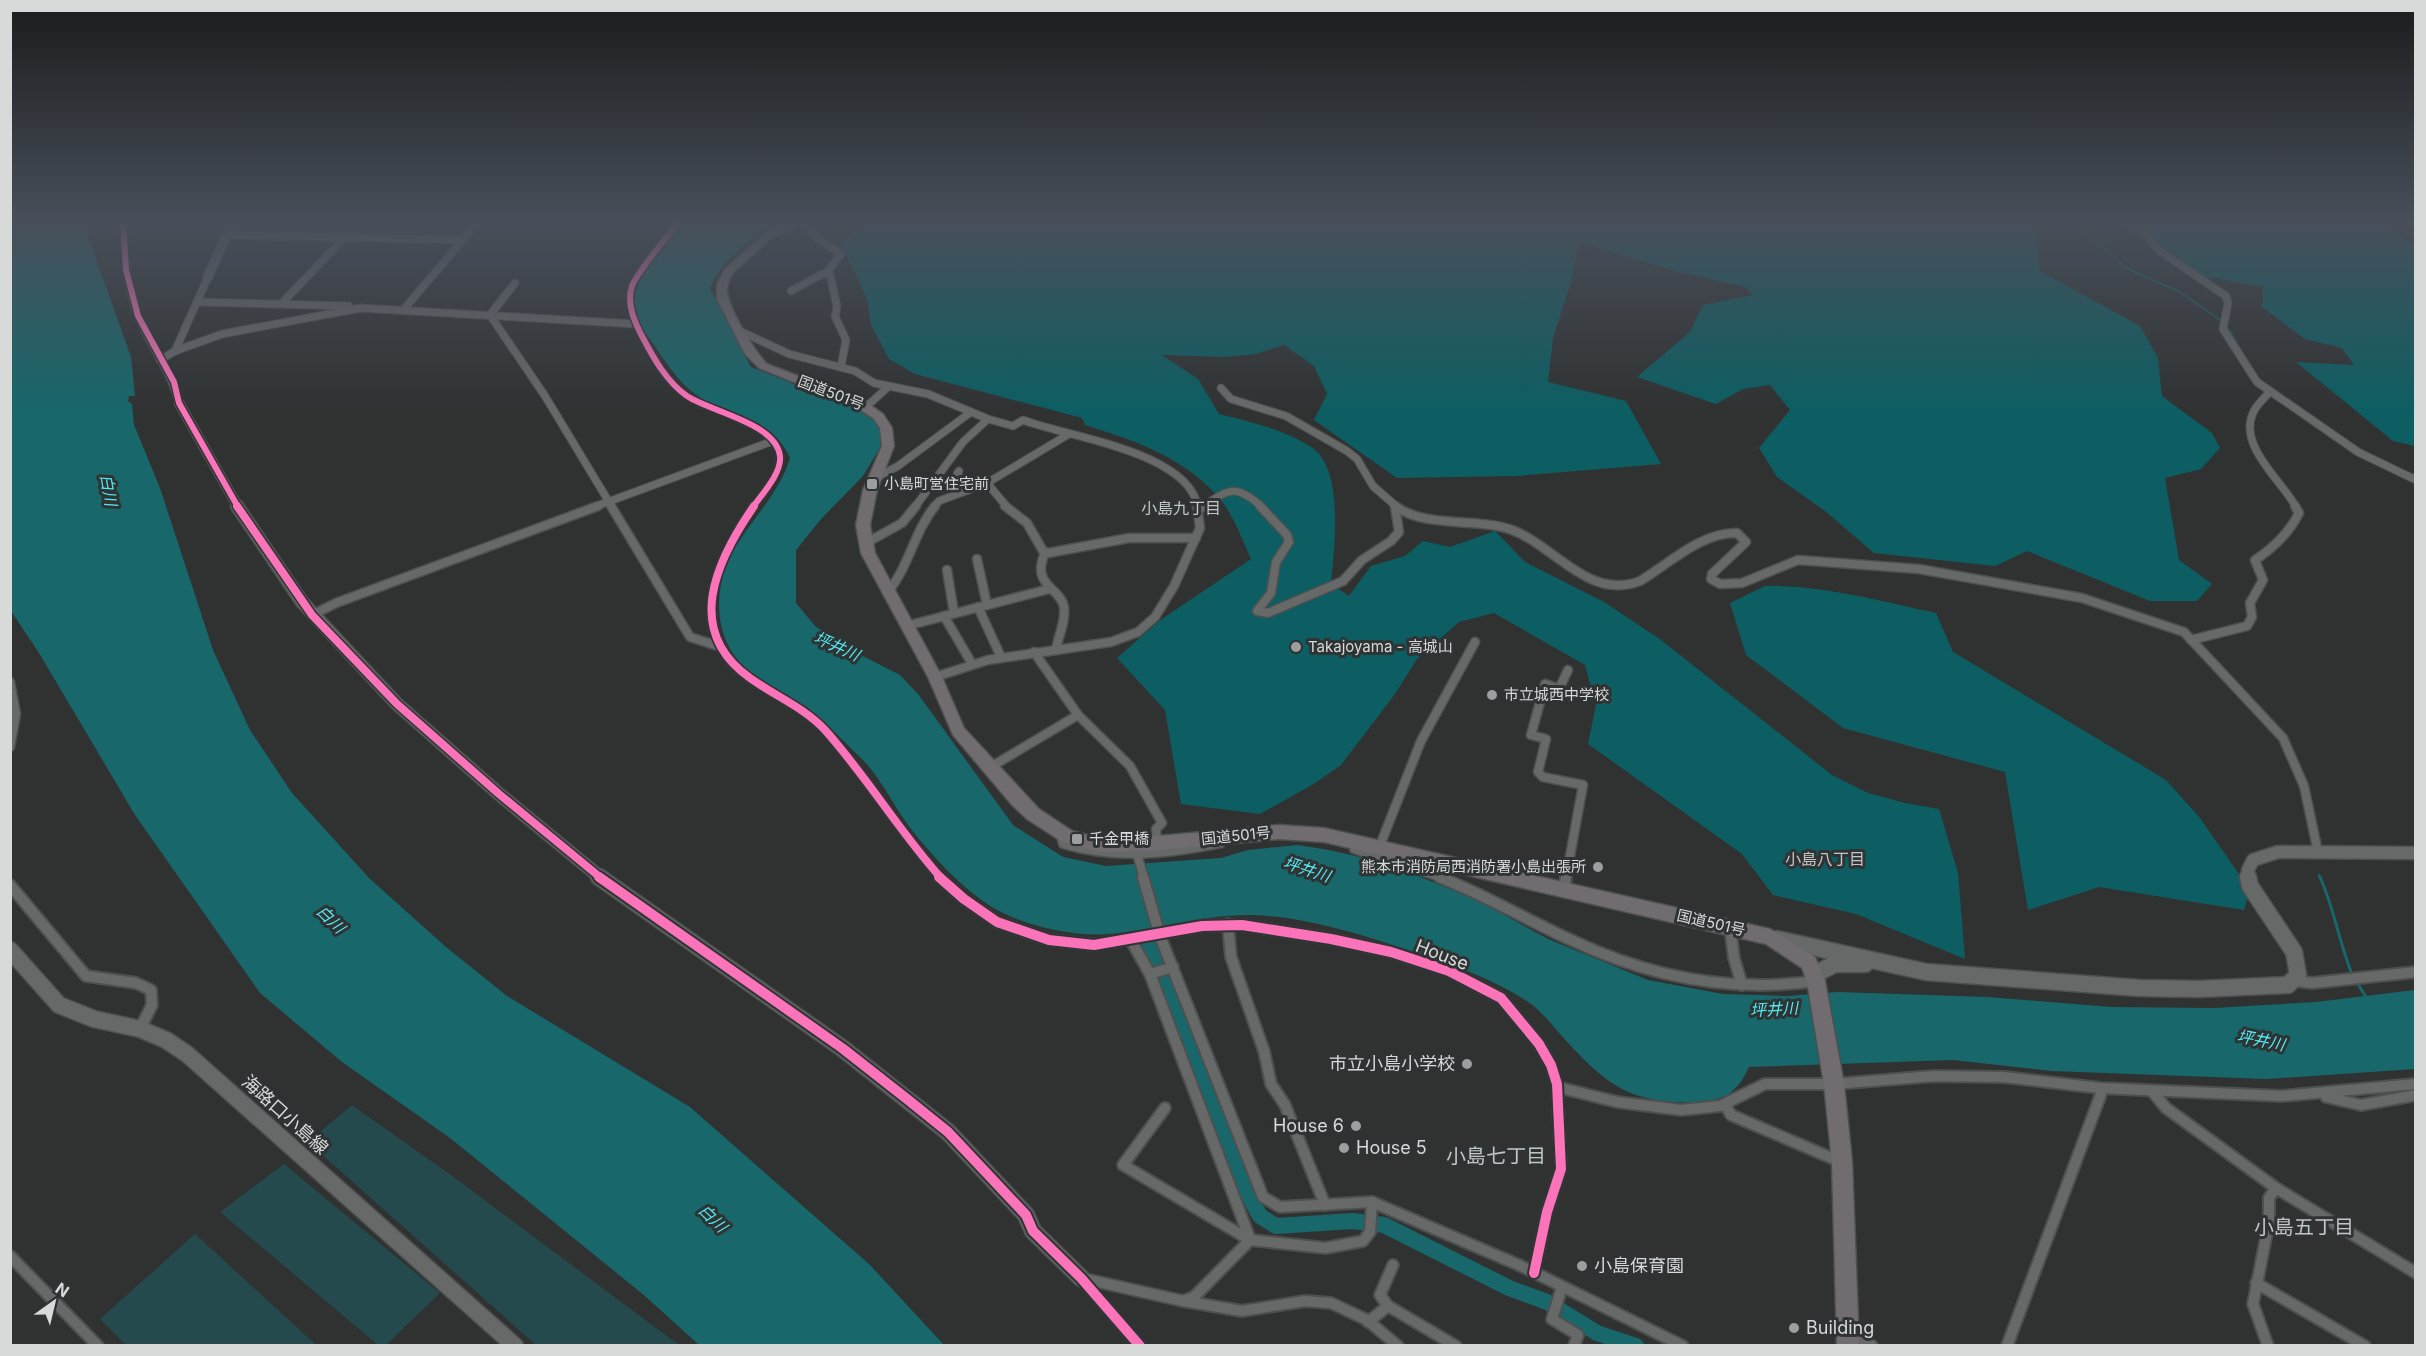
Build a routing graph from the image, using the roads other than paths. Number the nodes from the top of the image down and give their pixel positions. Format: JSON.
{"nodes":[{"id":1,"x":129,"y":283,"type":"edge"},
{"id":2,"x":205,"y":283,"type":"edge"},
{"id":3,"x":301,"y":283,"type":"edge"},
{"id":4,"x":426,"y":283,"type":"edge"},
{"id":5,"x":515,"y":283,"type":"dead end"},
{"id":6,"x":633,"y":283,"type":"edge"},
{"id":7,"x":722,"y":283,"type":"edge"},
{"id":8,"x":806,"y":283,"type":"edge"},
{"id":9,"x":832,"y":283,"type":"edge"},
{"id":10,"x":2207,"y":283,"type":"edge"},
{"id":11,"x":791,"y":291,"type":"dead end"},
{"id":12,"x":197,"y":302,"type":"junction"},
{"id":13,"x":282,"y":303,"type":"junction"},
{"id":14,"x":361,"y":308,"type":"junction"},
{"id":15,"x":403,"y":310,"type":"junction"},
{"id":16,"x":489,"y":315,"type":"junction"},
{"id":17,"x":635,"y":324,"type":"junction"},
{"id":18,"x":740,"y":331,"type":"junction"},
{"id":19,"x":175,"y":351,"type":"junction"},
{"id":20,"x":160,"y":360,"type":"junction"},
{"id":21,"x":841,"y":367,"type":"junction"},
{"id":22,"x":888,"y":387,"type":"junction"},
{"id":23,"x":1221,"y":388,"type":"dead end"},
{"id":24,"x":2270,"y":391,"type":"junction"},
{"id":25,"x":179,"y":403,"type":"joint"},
{"id":26,"x":866,"y":407,"type":"junction"},
{"id":27,"x":971,"y":412,"type":"junction"},
{"id":28,"x":988,"y":419,"type":"junction"},
{"id":29,"x":1069,"y":434,"type":"junction"},
{"id":30,"x":773,"y":441,"type":"junction"},
{"id":31,"x":960,"y":471,"type":"dead end"},
{"id":32,"x":874,"y":480,"type":"junction"},
{"id":33,"x":2415,"y":480,"type":"edge"},
{"id":34,"x":987,"y":483,"type":"junction"},
{"id":35,"x":969,"y":490,"type":"junction"},
{"id":36,"x":608,"y":503,"type":"junction"},
{"id":37,"x":1395,"y":507,"type":"junction"},
{"id":38,"x":1198,"y":510,"type":"junction"},
{"id":39,"x":1196,"y":538,"type":"junction"},
{"id":40,"x":866,"y":543,"type":"junction"},
{"id":41,"x":1045,"y":553,"type":"junction"},
{"id":42,"x":977,"y":559,"type":"dead end"},
{"id":43,"x":947,"y":570,"type":"dead end"},
{"id":44,"x":1049,"y":589,"type":"junction"},
{"id":45,"x":887,"y":593,"type":"junction"},
{"id":46,"x":983,"y":606,"type":"junction"},
{"id":47,"x":954,"y":613,"type":"junction"},
{"id":48,"x":312,"y":615,"type":"junction"},
{"id":49,"x":944,"y":616,"type":"junction"},
{"id":50,"x":906,"y":626,"type":"junction"},
{"id":51,"x":2191,"y":640,"type":"junction"},
{"id":52,"x":1475,"y":642,"type":"dead end"},
{"id":53,"x":718,"y":645,"type":"junction"},
{"id":54,"x":1056,"y":650,"type":"junction"},
{"id":55,"x":1034,"y":652,"type":"junction"},
{"id":56,"x":1001,"y":657,"type":"junction"},
{"id":57,"x":971,"y":662,"type":"junction"},
{"id":58,"x":1568,"y":670,"type":"dead end"},
{"id":59,"x":935,"y":678,"type":"junction"},
{"id":60,"x":10,"y":682,"type":"edge"},
{"id":61,"x":1078,"y":715,"type":"junction"},
{"id":62,"x":10,"y":747,"type":"edge"},
{"id":63,"x":988,"y":768,"type":"junction"},
{"id":64,"x":1060,"y":832,"type":"junction"},
{"id":65,"x":1236,"y":836,"type":"junction"},
{"id":66,"x":1157,"y":843,"type":"junction"},
{"id":67,"x":1379,"y":848,"type":"junction"},
{"id":68,"x":2318,"y":852,"type":"junction"},
{"id":69,"x":2415,"y":853,"type":"edge"},
{"id":70,"x":1138,"y":856,"type":"junction"},
{"id":71,"x":10,"y":885,"type":"edge"},
{"id":72,"x":1564,"y":890,"type":"junction"},
{"id":73,"x":1228,"y":924,"type":"junction"},
{"id":74,"x":1730,"y":927,"type":"junction"},
{"id":75,"x":1158,"y":935,"type":"junction"},
{"id":76,"x":1770,"y":937,"type":"junction"},
{"id":77,"x":1134,"y":941,"type":"junction"},
{"id":78,"x":10,"y":950,"type":"edge"},
{"id":79,"x":1875,"y":961,"type":"junction"},
{"id":80,"x":1173,"y":967,"type":"junction"},
{"id":81,"x":2415,"y":972,"type":"edge"},
{"id":82,"x":1150,"y":974,"type":"junction"},
{"id":83,"x":2296,"y":981,"type":"junction"},
{"id":84,"x":1816,"y":983,"type":"junction"},
{"id":85,"x":1742,"y":985,"type":"junction"},
{"id":86,"x":140,"y":1029,"type":"junction"},
{"id":87,"x":1833,"y":1081,"type":"junction"},
{"id":88,"x":2415,"y":1084,"type":"edge"},
{"id":89,"x":1557,"y":1087,"type":"junction"},
{"id":90,"x":2152,"y":1090,"type":"junction"},
{"id":91,"x":2101,"y":1094,"type":"dead end"},
{"id":92,"x":2317,"y":1095,"type":"junction"},
{"id":93,"x":2415,"y":1095,"type":"edge"},
{"id":94,"x":1725,"y":1105,"type":"junction"},
{"id":95,"x":1165,"y":1108,"type":"dead end"},
{"id":96,"x":1842,"y":1162,"type":"junction"},
{"id":97,"x":2276,"y":1188,"type":"junction"},
{"id":98,"x":1372,"y":1202,"type":"junction"},
{"id":99,"x":1325,"y":1205,"type":"junction"},
{"id":100,"x":1250,"y":1240,"type":"junction"},
{"id":101,"x":10,"y":1256,"type":"edge"},
{"id":102,"x":1393,"y":1265,"type":"dead end"},
{"id":103,"x":1534,"y":1273,"type":"junction"},
{"id":104,"x":2415,"y":1273,"type":"edge"},
{"id":105,"x":1081,"y":1278,"type":"junction"},
{"id":106,"x":2256,"y":1282,"type":"junction"},
{"id":107,"x":1562,"y":1287,"type":"junction"},
{"id":108,"x":1183,"y":1301,"type":"junction"},
{"id":109,"x":1388,"y":1306,"type":"junction"},
{"id":110,"x":1368,"y":1322,"type":"junction"},
{"id":111,"x":1848,"y":1337,"type":"edge"},
{"id":112,"x":99,"y":1346,"type":"edge"},
{"id":113,"x":515,"y":1346,"type":"edge"},
{"id":114,"x":1140,"y":1346,"type":"edge"},
{"id":115,"x":1398,"y":1346,"type":"edge"},
{"id":116,"x":1456,"y":1346,"type":"edge"},
{"id":117,"x":1574,"y":1346,"type":"edge"},
{"id":118,"x":1683,"y":1346,"type":"edge"},
{"id":119,"x":1872,"y":1346,"type":"edge"},
{"id":120,"x":2007,"y":1346,"type":"edge"},
{"id":121,"x":2268,"y":1346,"type":"edge"},
{"id":122,"x":2365,"y":1346,"type":"edge"}],
"edges":[{"from":1,"to":20,"type":"street"},
{"from":2,"to":12,"type":"street"},
{"from":3,"to":13,"type":"street"},
{"from":4,"to":15,"type":"street"},
{"from":5,"to":16,"type":"street"},
{"from":6,"to":17,"type":"street"},
{"from":7,"to":18,"type":"highway","name":"国道501号"},
{"from":8,"to":11,"type":"street"},
{"from":9,"to":21,"type":"street"},
{"from":10,"to":24,"type":"street"},
{"from":12,"to":13,"type":"street"},
{"from":12,"to":19,"type":"street"},
{"from":13,"to":14,"type":"street"},
{"from":14,"to":15,"type":"street"},
{"from":14,"to":19,"type":"street"},
{"from":15,"to":16,"type":"street"},
{"from":16,"to":17,"type":"street"},
{"from":16,"to":36,"type":"street"},
{"from":17,"to":30,"type":"street"},
{"from":18,"to":21,"type":"street"},
{"from":18,"to":26,"type":"highway","name":"国道501号"},
{"from":19,"to":20,"type":"street"},
{"from":20,"to":25,"type":"street"},
{"from":21,"to":22,"type":"street"},
{"from":22,"to":26,"type":"street"},
{"from":22,"to":27,"type":"street"},
{"from":23,"to":37,"type":"street"},
{"from":24,"to":33,"type":"street"},
{"from":24,"to":51,"type":"street"},
{"from":25,"to":48,"type":"street"},
{"from":26,"to":32,"type":"highway","name":"国道501号"},
{"from":27,"to":28,"type":"street"},
{"from":27,"to":32,"type":"street"},
{"from":28,"to":29,"type":"street"},
{"from":28,"to":40,"type":"street"},
{"from":29,"to":34,"type":"street"},
{"from":29,"to":38,"type":"street"},
{"from":30,"to":36,"type":"street"},
{"from":30,"to":53,"type":"street"},
{"from":31,"to":35,"type":"street"},
{"from":32,"to":40,"type":"highway","name":"国道501号"},
{"from":34,"to":35,"type":"street"},
{"from":34,"to":41,"type":"street"},
{"from":35,"to":45,"type":"street"},
{"from":36,"to":48,"type":"street"},
{"from":36,"to":53,"type":"street"},
{"from":37,"to":38,"type":"street"},
{"from":37,"to":51,"type":"street"},
{"from":38,"to":39,"type":"street"},
{"from":39,"to":41,"type":"street"},
{"from":39,"to":54,"type":"street"},
{"from":40,"to":45,"type":"highway","name":"国道501号"},
{"from":41,"to":44,"type":"street"},
{"from":42,"to":46,"type":"street"},
{"from":43,"to":47,"type":"street"},
{"from":44,"to":46,"type":"street"},
{"from":44,"to":54,"type":"street"},
{"from":45,"to":50,"type":"highway","name":"国道501号"},
{"from":46,"to":47,"type":"street"},
{"from":46,"to":56,"type":"street"},
{"from":47,"to":49,"type":"street"},
{"from":48,"to":105,"type":"street"},
{"from":49,"to":50,"type":"street"},
{"from":49,"to":57,"type":"street"},
{"from":50,"to":59,"type":"highway","name":"国道501号"},
{"from":51,"to":68,"type":"street"},
{"from":52,"to":67,"type":"street"},
{"from":53,"to":77,"type":"street","name":"House"},
{"from":54,"to":55,"type":"street"},
{"from":55,"to":56,"type":"street"},
{"from":55,"to":61,"type":"street"},
{"from":56,"to":57,"type":"street"},
{"from":57,"to":59,"type":"street"},
{"from":58,"to":72,"type":"street"},
{"from":59,"to":63,"type":"highway","name":"国道501号"},
{"from":60,"to":62,"type":"street"},
{"from":61,"to":63,"type":"street"},
{"from":61,"to":66,"type":"street"},
{"from":63,"to":64,"type":"highway","name":"国道501号"},
{"from":64,"to":66,"type":"highway","name":"国道501号"},
{"from":64,"to":70,"type":"street"},
{"from":65,"to":66,"type":"highway","name":"国道501号"},
{"from":65,"to":67,"type":"highway","name":"国道501号"},
{"from":65,"to":70,"type":"street"},
{"from":65,"to":85,"type":"street"},
{"from":67,"to":72,"type":"highway","name":"国道501号"},
{"from":68,"to":69,"type":"street"},
{"from":68,"to":83,"type":"street"},
{"from":70,"to":75,"type":"street"},
{"from":71,"to":86,"type":"street"},
{"from":72,"to":74,"type":"highway","name":"国道501号"},
{"from":73,"to":75,"type":"street","name":"House"},
{"from":73,"to":89,"type":"street","name":"House"},
{"from":73,"to":99,"type":"street"},
{"from":74,"to":76,"type":"highway","name":"国道501号"},
{"from":74,"to":85,"type":"street"},
{"from":75,"to":77,"type":"street","name":"House"},
{"from":75,"to":80,"type":"street"},
{"from":76,"to":79,"type":"street"},
{"from":76,"to":84,"type":"highway","name":"国道501号"},
{"from":77,"to":82,"type":"street"},
{"from":78,"to":86,"type":"street","name":"海路口小島線"},
{"from":79,"to":83,"type":"street"},
{"from":79,"to":84,"type":"street"},
{"from":80,"to":82,"type":"street"},
{"from":80,"to":99,"type":"street"},
{"from":81,"to":83,"type":"street"},
{"from":82,"to":100,"type":"street"},
{"from":84,"to":85,"type":"street"},
{"from":84,"to":87,"type":"highway","name":"国道501号"},
{"from":86,"to":113,"type":"street","name":"海路口小島線"},
{"from":87,"to":90,"type":"street"},
{"from":87,"to":94,"type":"street"},
{"from":87,"to":96,"type":"highway","name":"国道501号"},
{"from":88,"to":92,"type":"street"},
{"from":89,"to":94,"type":"street"},
{"from":89,"to":103,"type":"street","name":"House"},
{"from":90,"to":92,"type":"street"},
{"from":90,"to":97,"type":"street"},
{"from":91,"to":120,"type":"street"},
{"from":92,"to":93,"type":"street"},
{"from":94,"to":96,"type":"street"},
{"from":95,"to":100,"type":"street"},
{"from":96,"to":111,"type":"highway","name":"国道501号"},
{"from":97,"to":104,"type":"street"},
{"from":97,"to":106,"type":"street"},
{"from":98,"to":99,"type":"street"},
{"from":98,"to":100,"type":"street"},
{"from":98,"to":103,"type":"street"},
{"from":100,"to":108,"type":"street"},
{"from":101,"to":112,"type":"street"},
{"from":102,"to":109,"type":"street"},
{"from":103,"to":107,"type":"street"},
{"from":105,"to":108,"type":"street"},
{"from":105,"to":114,"type":"street"},
{"from":106,"to":121,"type":"street"},
{"from":106,"to":122,"type":"street"},
{"from":107,"to":117,"type":"street"},
{"from":107,"to":118,"type":"street"},
{"from":108,"to":110,"type":"street"},
{"from":109,"to":110,"type":"street"},
{"from":109,"to":116,"type":"street"},
{"from":110,"to":115,"type":"street"},
{"from":111,"to":119,"type":"street"}]}
